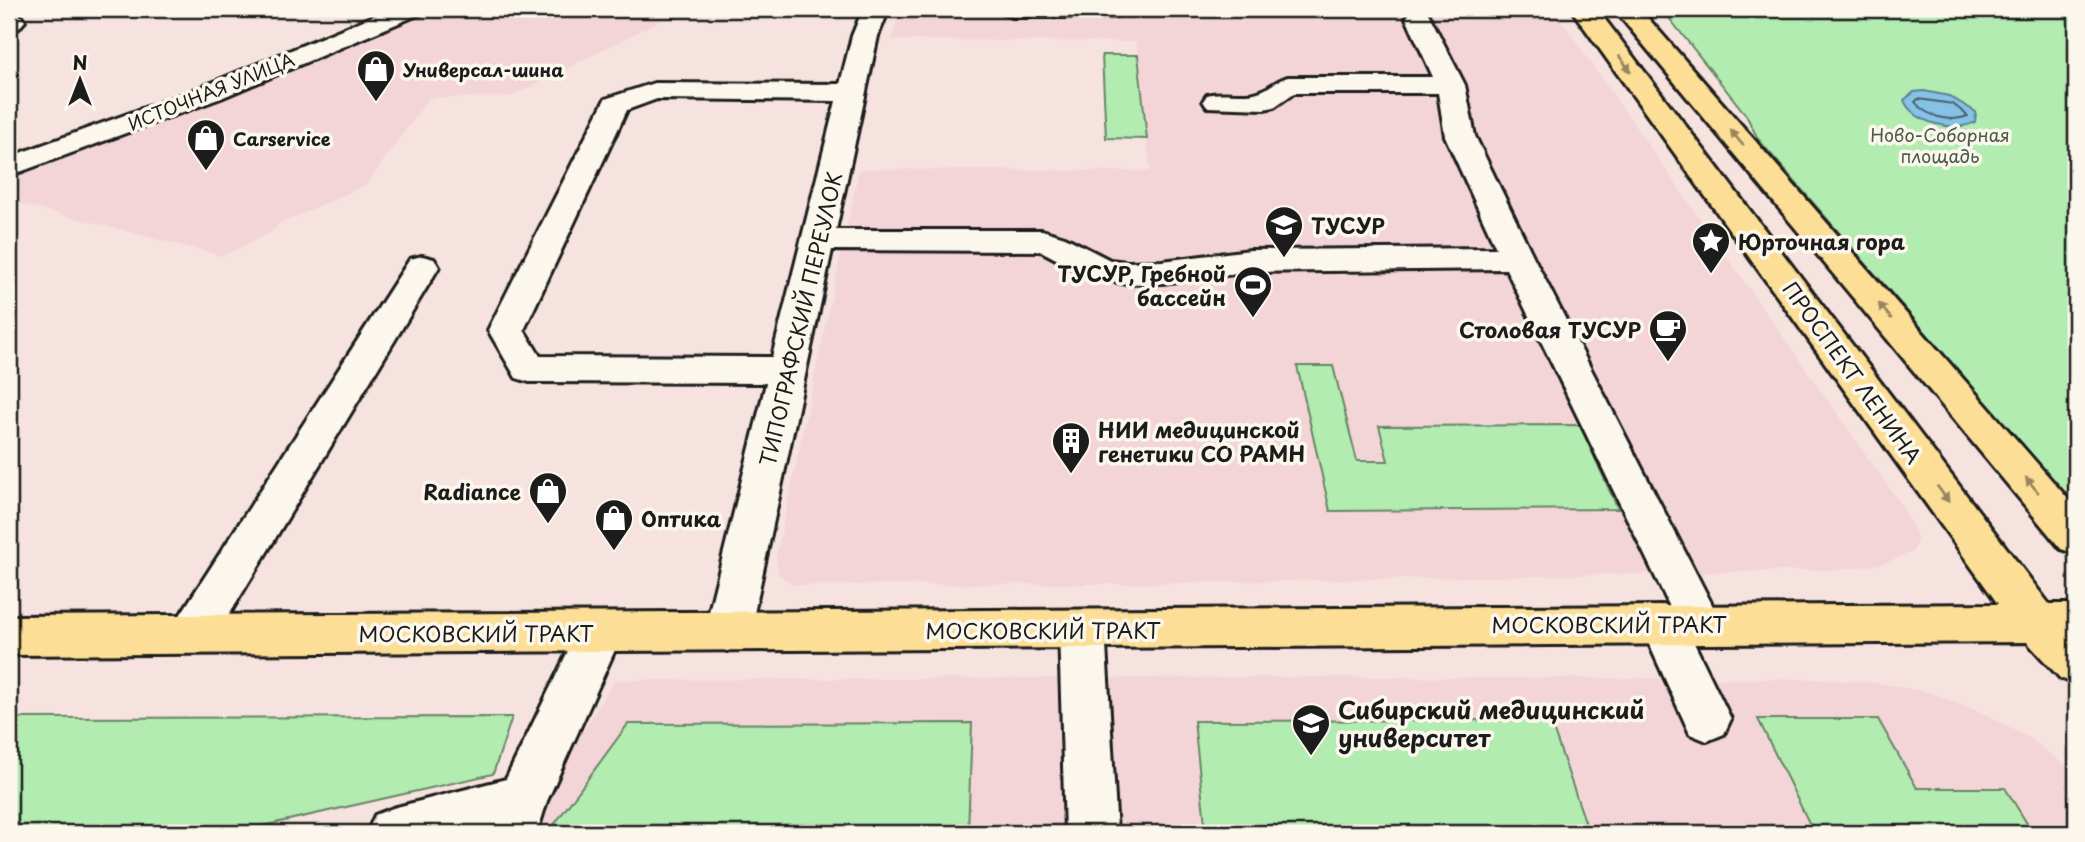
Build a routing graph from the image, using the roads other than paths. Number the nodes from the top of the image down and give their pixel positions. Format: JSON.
{"nodes":[{"id":1,"x":411,"y":9,"type":"edge"},
{"id":2,"x":1012,"y":9,"type":"edge"},
{"id":3,"x":1113,"y":9,"type":"edge"},
{"id":4,"x":1584,"y":9,"type":"edge"},
{"id":5,"x":1627,"y":9,"type":"edge"},
{"id":6,"x":1419,"y":18,"type":"dead end"},
{"id":7,"x":871,"y":22,"type":"edge"},
{"id":8,"x":1451,"y":85,"type":"junction"},
{"id":9,"x":853,"y":93,"type":"junction"},
{"id":10,"x":1217,"y":101,"type":"dead end"},
{"id":11,"x":9,"y":167,"type":"edge"},
{"id":12,"x":818,"y":240,"type":"junction"},
{"id":13,"x":1517,"y":258,"type":"junction"},
{"id":14,"x":422,"y":267,"type":"dead end"},
{"id":15,"x":788,"y":370,"type":"junction"},
{"id":16,"x":2076,"y":537,"type":"edge"},
{"id":17,"x":2057,"y":623,"type":"edge"},
{"id":18,"x":1681,"y":624,"type":"junction"},
{"id":19,"x":1082,"y":629,"type":"junction"},
{"id":20,"x":600,"y":632,"type":"junction"},
{"id":21,"x":727,"y":632,"type":"junction"},
{"id":22,"x":193,"y":634,"type":"junction"},
{"id":23,"x":9,"y":636,"type":"edge"},
{"id":24,"x":2076,"y":664,"type":"edge"},
{"id":25,"x":1707,"y":719,"type":"dead end"},
{"id":26,"x":516,"y":816,"type":"edge"},
{"id":27,"x":393,"y":833,"type":"edge"},
{"id":28,"x":1091,"y":833,"type":"edge"}],
"edges":[{"from":1,"to":11,"type":"street","name":"ИСТОЧНАЯ УЛИЦА"},
{"from":2,"to":3,"type":"street"},
{"from":4,"to":17,"type":"main road","name":"ПРОСПЕКТ ЛЕНИНА","one_way":true},
{"from":16,"to":5,"type":"main road","one_way":true},
{"from":6,"to":8,"type":"street"},
{"from":7,"to":9,"type":"street","name":"ТИПОГРАФСКИЙ ПЕРЕУЛОК"},
{"from":8,"to":10,"type":"street"},
{"from":8,"to":13,"type":"street"},
{"from":9,"to":12,"type":"street","name":"ТИПОГРАФСКИЙ ПЕРЕУЛОК"},
{"from":9,"to":15,"type":"street"},
{"from":12,"to":13,"type":"street"},
{"from":12,"to":15,"type":"street","name":"ТИПОГРАФСКИЙ ПЕРЕУЛОК"},
{"from":13,"to":18,"type":"street"},
{"from":14,"to":22,"type":"street"},
{"from":15,"to":21,"type":"street","name":"ТИПОГРАФСКИЙ ПЕРЕУЛОК"},
{"from":17,"to":18,"type":"main road","name":"МОСКОВСКИЙ ТРАКТ"},
{"from":17,"to":24,"type":"main road","name":"ПРОСПЕКТ ЛЕНИНА"},
{"from":18,"to":19,"type":"main road","name":"МОСКОВСКИЙ ТРАКТ"},
{"from":18,"to":25,"type":"street"},
{"from":19,"to":21,"type":"main road","name":"МОСКОВСКИЙ ТРАКТ"},
{"from":19,"to":28,"type":"street"},
{"from":20,"to":21,"type":"main road","name":"МОСКОВСКИЙ ТРАКТ"},
{"from":20,"to":22,"type":"main road","name":"МОСКОВСКИЙ ТРАКТ"},
{"from":20,"to":26,"type":"street"},
{"from":22,"to":23,"type":"main road","name":"МОСКОВСКИЙ ТРАКТ"},
{"from":26,"to":27,"type":"street"}]}
